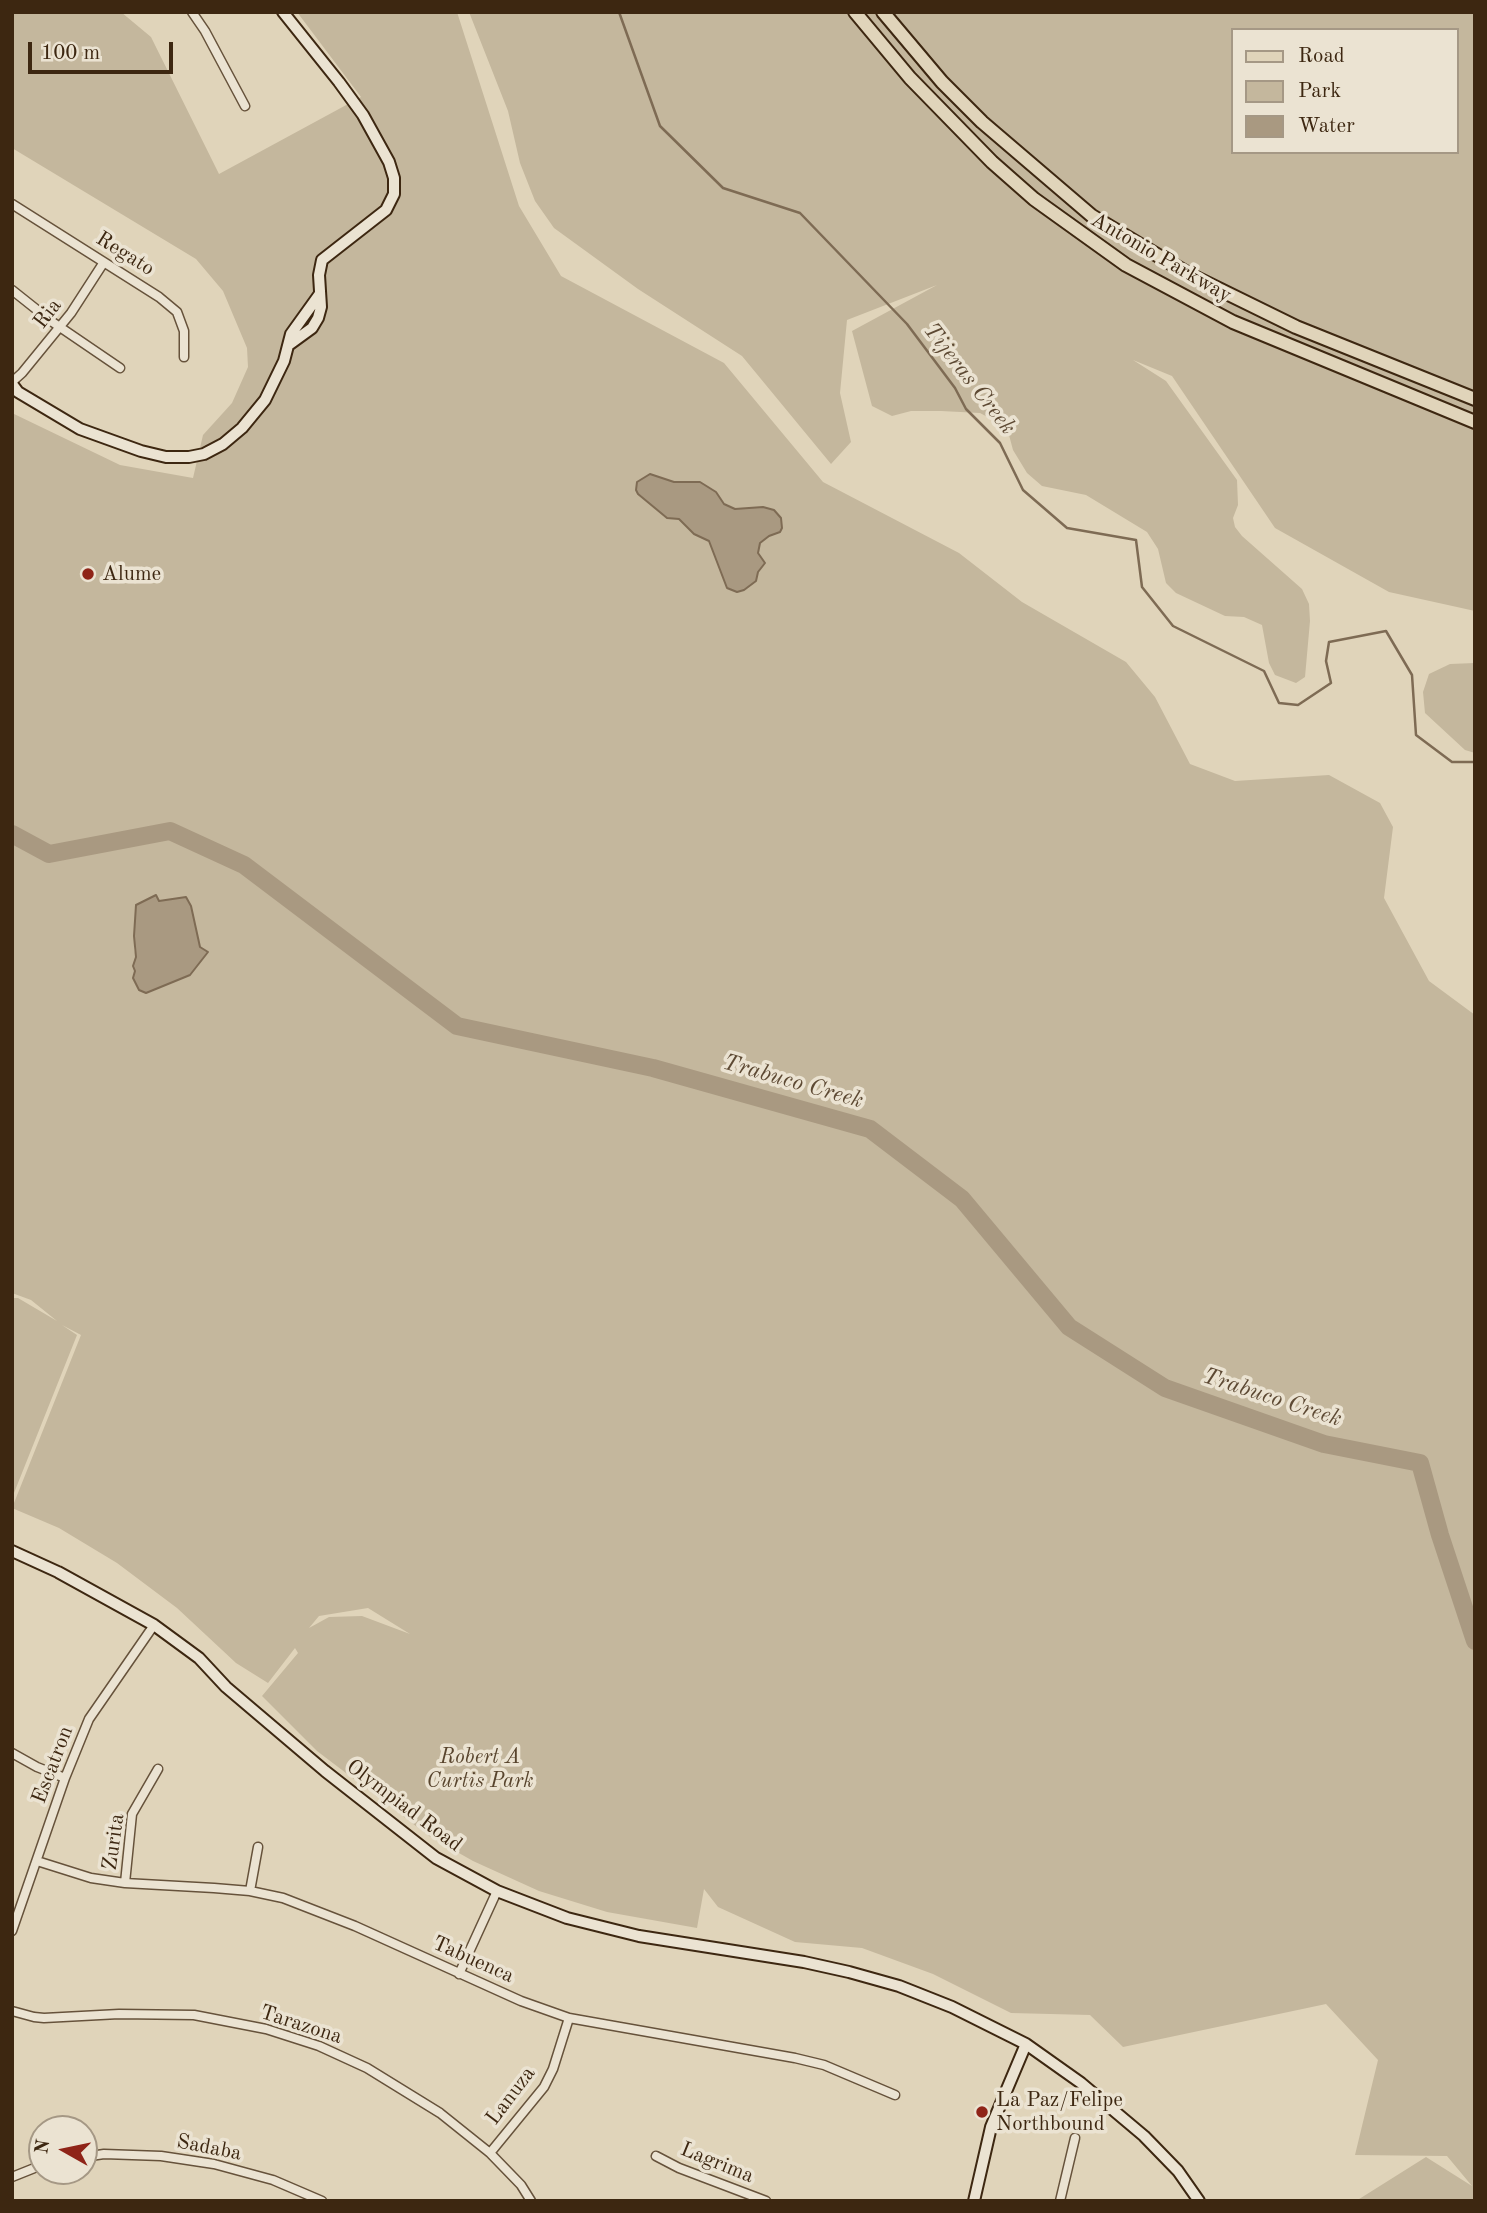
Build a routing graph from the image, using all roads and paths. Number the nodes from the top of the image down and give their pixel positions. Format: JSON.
{"nodes":[{"id":1,"x":192,"y":12,"type":"edge"},
{"id":2,"x":283,"y":12,"type":"edge"},
{"id":3,"x":855,"y":12,"type":"edge"},
{"id":4,"x":883,"y":12,"type":"edge"},
{"id":5,"x":245,"y":106,"type":"dead end"},
{"id":6,"x":12,"y":204,"type":"edge"},
{"id":7,"x":104,"y":262,"type":"junction"},
{"id":8,"x":12,"y":290,"type":"edge"},
{"id":9,"x":60,"y":327,"type":"junction"},
{"id":10,"x":184,"y":357,"type":"dead end"},
{"id":11,"x":120,"y":368,"type":"dead end"},
{"id":12,"x":14,"y":386,"type":"edge"},
{"id":13,"x":1475,"y":399,"type":"edge"},
{"id":14,"x":1475,"y":422,"type":"edge"},
{"id":15,"x":12,"y":1551,"type":"edge"},
{"id":16,"x":154,"y":1625,"type":"junction"},
{"id":17,"x":12,"y":1753,"type":"edge"},
{"id":18,"x":158,"y":1769,"type":"dead end"},
{"id":19,"x":65,"y":1778,"type":"junction"},
{"id":20,"x":258,"y":1847,"type":"dead end"},
{"id":21,"x":37,"y":1861,"type":"junction"},
{"id":22,"x":125,"y":1883,"type":"junction"},
{"id":23,"x":250,"y":1891,"type":"junction"},
{"id":24,"x":497,"y":1891,"type":"junction"},
{"id":25,"x":13,"y":1926,"type":"edge"},
{"id":26,"x":459,"y":1974,"type":"junction"},
{"id":27,"x":12,"y":2011,"type":"edge"},
{"id":28,"x":569,"y":2018,"type":"junction"},
{"id":29,"x":1026,"y":2044,"type":"junction"},
{"id":30,"x":895,"y":2095,"type":"dead end"},
{"id":31,"x":1075,"y":2138,"type":"dead end"},
{"id":32,"x":490,"y":2153,"type":"junction"},
{"id":33,"x":98,"y":2155,"type":"edge"},
{"id":34,"x":656,"y":2156,"type":"dead end"},
{"id":35,"x":747,"y":2198,"type":"edge"},
{"id":36,"x":322,"y":2201,"type":"edge"},
{"id":37,"x":531,"y":2201,"type":"edge"},
{"id":38,"x":766,"y":2201,"type":"edge"},
{"id":39,"x":974,"y":2201,"type":"edge"},
{"id":40,"x":1060,"y":2201,"type":"edge"},
{"id":41,"x":1199,"y":2201,"type":"edge"}],
"edges":[{"from":1,"to":5,"type":"street"},
{"from":2,"to":12,"type":"main road"},
{"from":3,"to":14,"type":"main road","name":"Antonio Parkway"},
{"from":4,"to":13,"type":"main road","name":"Antonio Parkway"},
{"from":6,"to":7,"type":"street","name":"Regato"},
{"from":7,"to":9,"type":"street","name":"Ria"},
{"from":7,"to":10,"type":"street","name":"Regato"},
{"from":8,"to":9,"type":"street"},
{"from":9,"to":11,"type":"street"},
{"from":9,"to":12,"type":"street","name":"Ria"},
{"from":15,"to":16,"type":"main road","name":"Olympiad Road"},
{"from":16,"to":19,"type":"street","name":"Escatron"},
{"from":16,"to":24,"type":"main road","name":"Olympiad Road"},
{"from":17,"to":19,"type":"street"},
{"from":18,"to":22,"type":"street","name":"Zurita"},
{"from":19,"to":21,"type":"street","name":"Escatron"},
{"from":20,"to":23,"type":"street"},
{"from":21,"to":22,"type":"street","name":"Tabuenca"},
{"from":21,"to":25,"type":"street","name":"Escatron"},
{"from":22,"to":23,"type":"street","name":"Tabuenca"},
{"from":23,"to":26,"type":"street","name":"Tabuenca"},
{"from":24,"to":26,"type":"street"},
{"from":24,"to":29,"type":"main road","name":"Olympiad Road"},
{"from":26,"to":28,"type":"street","name":"Tabuenca"},
{"from":27,"to":32,"type":"street","name":"Tarazona"},
{"from":28,"to":30,"type":"street","name":"Tabuenca"},
{"from":28,"to":32,"type":"street","name":"Lanuza"},
{"from":29,"to":39,"type":"main road"},
{"from":29,"to":41,"type":"main road","name":"Olympiad Road"},
{"from":31,"to":40,"type":"street"},
{"from":32,"to":37,"type":"street","name":"Tarazona"},
{"from":33,"to":36,"type":"street","name":"Sadaba"},
{"from":34,"to":35,"type":"street","name":"Lagrima"},
{"from":35,"to":38,"type":"street","name":"Lagrima"}]}
